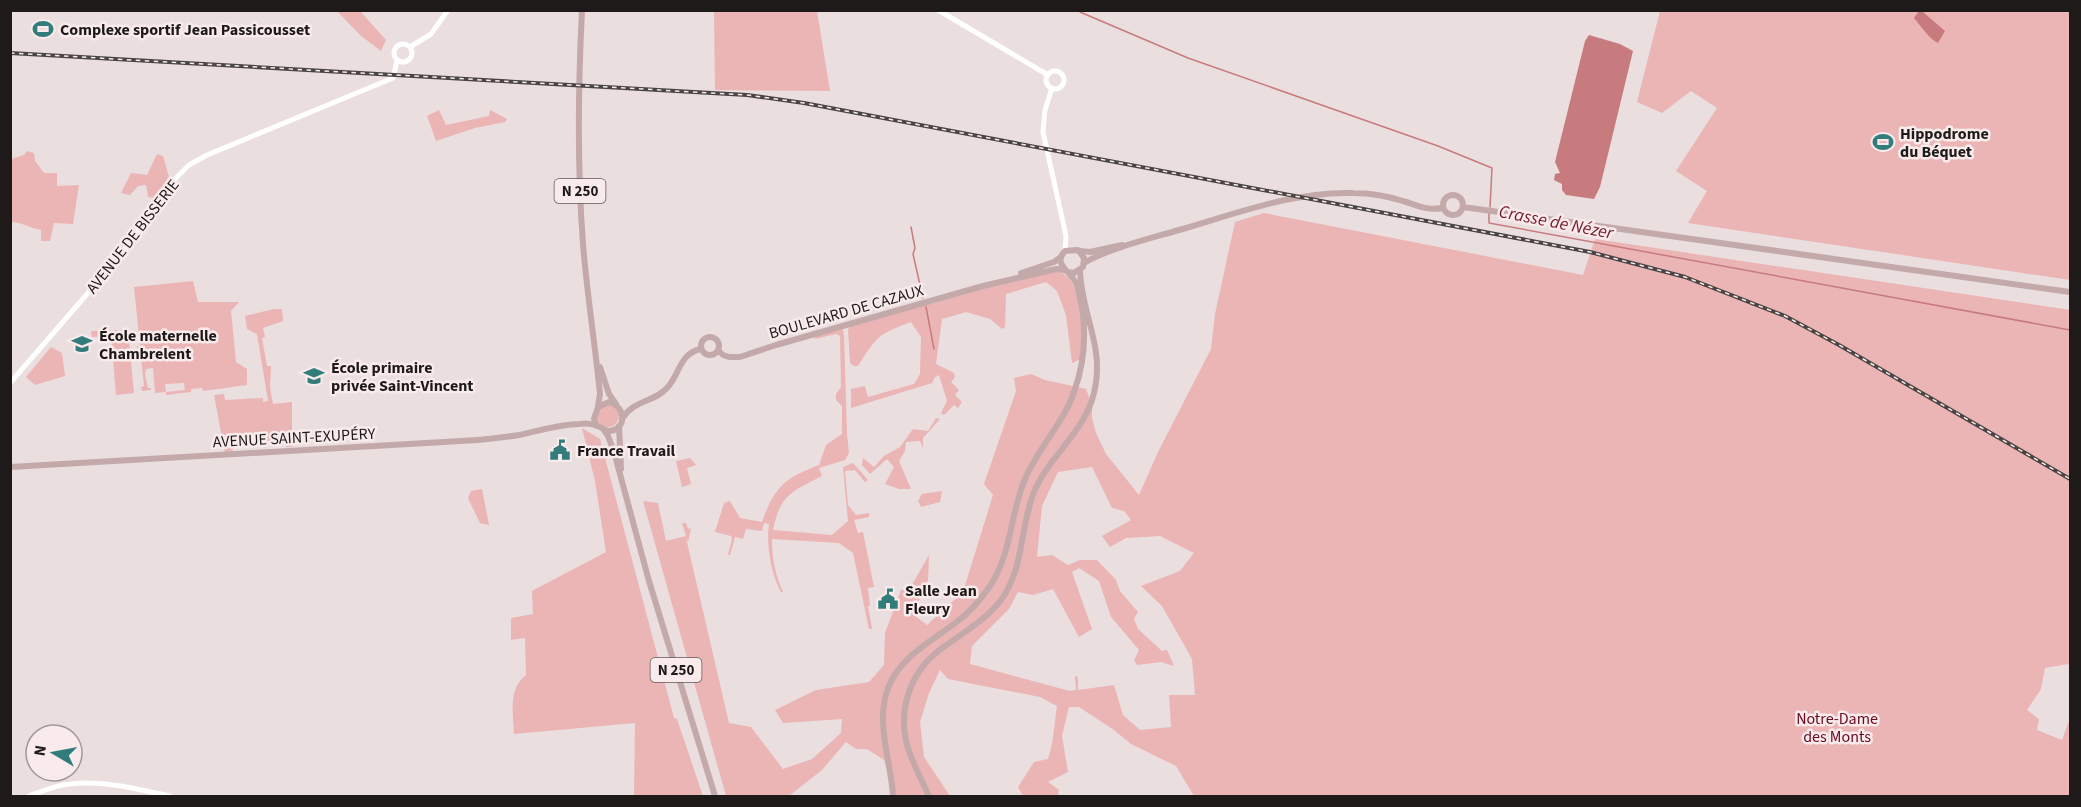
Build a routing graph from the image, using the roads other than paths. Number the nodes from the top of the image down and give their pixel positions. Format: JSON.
{"nodes":[{"id":1,"x":448,"y":10,"type":"edge"},
{"id":2,"x":582,"y":10,"type":"edge"},
{"id":3,"x":938,"y":10,"type":"edge"},
{"id":4,"x":410,"y":47,"type":"junction"},
{"id":5,"x":397,"y":60,"type":"junction"},
{"id":6,"x":1048,"y":75,"type":"junction"},
{"id":7,"x":1052,"y":88,"type":"junction"},
{"id":8,"x":1463,"y":207,"type":"junction"},
{"id":9,"x":1442,"y":208,"type":"junction"},
{"id":10,"x":1066,"y":236,"type":"junction"},
{"id":11,"x":1149,"y":239,"type":"junction"},
{"id":12,"x":1077,"y":250,"type":"junction"},
{"id":13,"x":1065,"y":251,"type":"junction"},
{"id":14,"x":1060,"y":257,"type":"junction"},
{"id":15,"x":1084,"y":263,"type":"junction"},
{"id":16,"x":1080,"y":270,"type":"junction"},
{"id":17,"x":1066,"y":271,"type":"junction"},
{"id":18,"x":983,"y":286,"type":"junction"},
{"id":19,"x":2070,"y":292,"type":"edge"},
{"id":20,"x":701,"y":349,"type":"junction"},
{"id":21,"x":718,"y":350,"type":"junction"},
{"id":22,"x":597,"y":360,"type":"junction"},
{"id":23,"x":11,"y":382,"type":"edge"},
{"id":24,"x":617,"y":405,"type":"junction"},
{"id":25,"x":630,"y":408,"type":"junction"},
{"id":26,"x":597,"y":409,"type":"junction"},
{"id":27,"x":622,"y":419,"type":"junction"},
{"id":28,"x":578,"y":424,"type":"junction"},
{"id":29,"x":619,"y":426,"type":"junction"},
{"id":30,"x":600,"y":428,"type":"junction"},
{"id":31,"x":10,"y":467,"type":"edge"},
{"id":32,"x":623,"y":484,"type":"junction"},
{"id":33,"x":29,"y":796,"type":"edge"},
{"id":34,"x":170,"y":796,"type":"edge"},
{"id":35,"x":715,"y":796,"type":"edge"},
{"id":36,"x":893,"y":796,"type":"edge"},
{"id":37,"x":929,"y":796,"type":"edge"}],
"edges":[{"from":1,"to":4,"type":"street"},
{"from":2,"to":22,"type":"main road","number":"N 250"},
{"from":3,"to":6,"type":"street"},
{"from":4,"to":5,"type":"street"},
{"from":4,"to":5,"type":"street"},
{"from":5,"to":23,"type":"street","name":"AVENUE DE BISSERIE"},
{"from":6,"to":7,"type":"street"},
{"from":6,"to":7,"type":"street"},
{"from":7,"to":10,"type":"street"},
{"from":8,"to":9,"type":"main road"},
{"from":8,"to":9,"type":"main road"},
{"from":8,"to":19,"type":"main road"},
{"from":9,"to":11,"type":"main road"},
{"from":10,"to":12,"type":"street"},
{"from":10,"to":13,"type":"street"},
{"from":11,"to":12,"type":"main road"},
{"from":11,"to":15,"type":"main road"},
{"from":12,"to":13,"type":"main road"},
{"from":12,"to":15,"type":"main road"},
{"from":13,"to":14,"type":"main road"},
{"from":14,"to":17,"type":"main road"},
{"from":14,"to":18,"type":"main road","name":"BOULEVARD DE CAZAUX"},
{"from":15,"to":16,"type":"main road"},
{"from":16,"to":17,"type":"main road"},
{"from":16,"to":37,"type":"main road"},
{"from":17,"to":18,"type":"main road","name":"BOULEVARD DE CAZAUX"},
{"from":17,"to":36,"type":"main road"},
{"from":18,"to":21,"type":"main road","name":"BOULEVARD DE CAZAUX"},
{"from":20,"to":21,"type":"main road"},
{"from":20,"to":21,"type":"main road"},
{"from":20,"to":25,"type":"main road"},
{"from":22,"to":24,"type":"main road","number":"N 250"},
{"from":22,"to":26,"type":"main road","number":"N 250"},
{"from":24,"to":25,"type":"main road"},
{"from":24,"to":26,"type":"main road"},
{"from":24,"to":27,"type":"main road","number":"N 250"},
{"from":25,"to":27,"type":"main road"},
{"from":26,"to":28,"type":"main road","name":"AVENUE SAINT-EXUPÉRY"},
{"from":26,"to":30,"type":"main road","number":"N 250"},
{"from":27,"to":29,"type":"main road","number":"N 250"},
{"from":28,"to":30,"type":"main road","name":"AVENUE SAINT-EXUPÉRY"},
{"from":28,"to":31,"type":"main road","name":"AVENUE SAINT-EXUPÉRY"},
{"from":29,"to":30,"type":"main road"},
{"from":29,"to":32,"type":"main road","number":"N 250"},
{"from":30,"to":32,"type":"main road","number":"N 250"},
{"from":32,"to":35,"type":"main road","number":"N 250"},
{"from":33,"to":34,"type":"street"}]}
